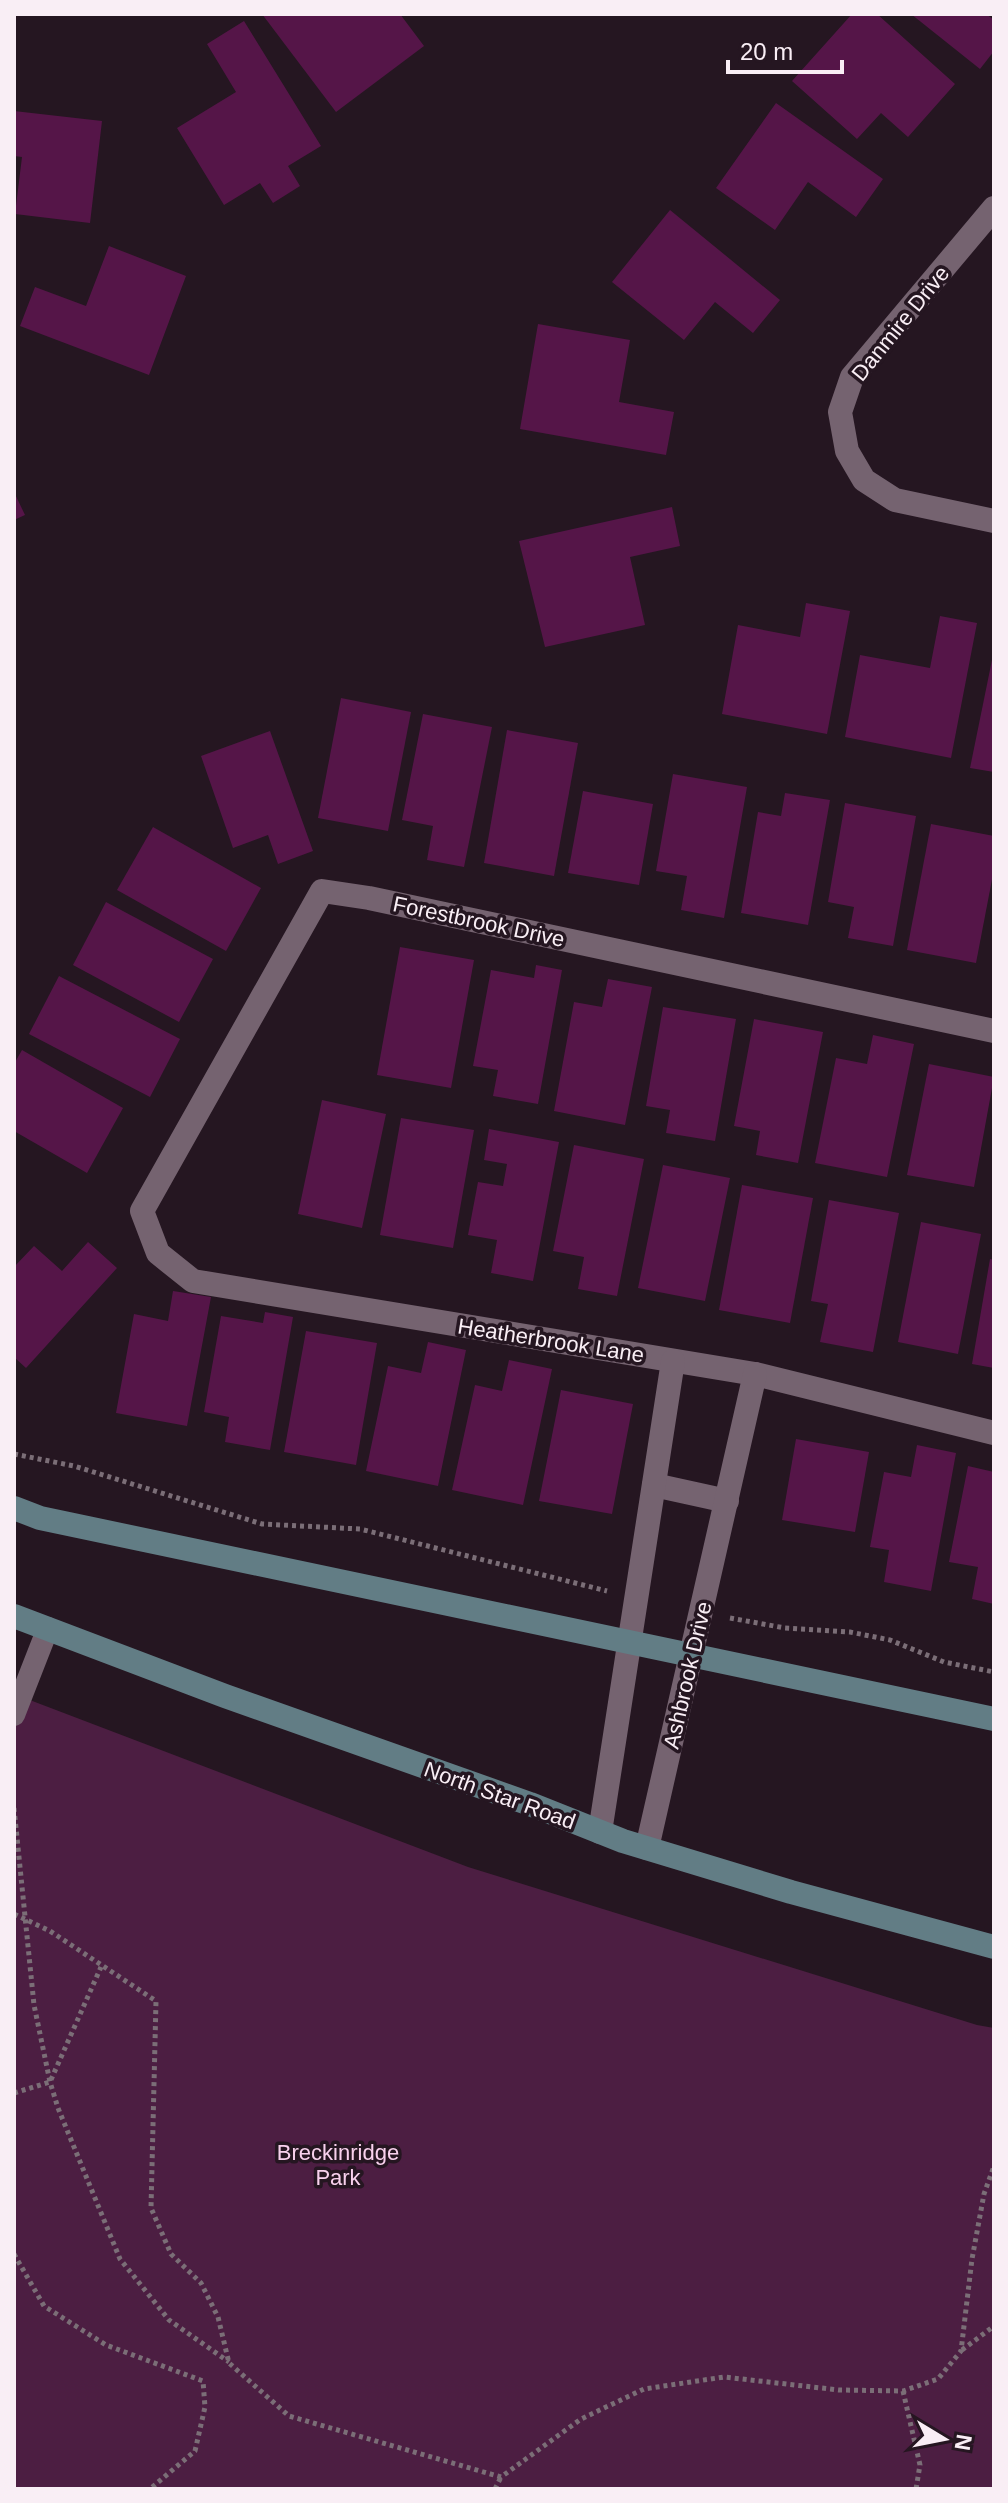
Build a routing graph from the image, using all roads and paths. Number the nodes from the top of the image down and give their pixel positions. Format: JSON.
{"nodes":[{"id":1,"x":994,"y":208,"type":"edge"},
{"id":2,"x":994,"y":521,"type":"edge"},
{"id":3,"x":994,"y":1031,"type":"edge"},
{"id":4,"x":142,"y":1211,"type":"joint"},
{"id":5,"x":673,"y":1361,"type":"junction"},
{"id":6,"x":755,"y":1374,"type":"junction"},
{"id":7,"x":994,"y":1433,"type":"edge"},
{"id":8,"x":14,"y":1454,"type":"edge"},
{"id":9,"x":654,"y":1485,"type":"junction"},
{"id":10,"x":727,"y":1501,"type":"junction"},
{"id":11,"x":14,"y":1508,"type":"edge"},
{"id":12,"x":637,"y":1597,"type":"junction"},
{"id":13,"x":702,"y":1612,"type":"junction"},
{"id":14,"x":14,"y":1616,"type":"edge"},
{"id":15,"x":48,"y":1628,"type":"junction"},
{"id":16,"x":629,"y":1642,"type":"junction"},
{"id":17,"x":692,"y":1655,"type":"junction"},
{"id":18,"x":994,"y":1672,"type":"edge"},
{"id":19,"x":14,"y":1715,"type":"edge"},
{"id":20,"x":994,"y":1719,"type":"edge"},
{"id":21,"x":14,"y":1808,"type":"edge"},
{"id":22,"x":600,"y":1832,"type":"junction"},
{"id":23,"x":647,"y":1848,"type":"junction"},
{"id":24,"x":14,"y":1914,"type":"edge"},
{"id":25,"x":24,"y":1921,"type":"junction"},
{"id":26,"x":994,"y":1947,"type":"edge"},
{"id":27,"x":101,"y":1967,"type":"junction"},
{"id":28,"x":50,"y":2082,"type":"junction"},
{"id":29,"x":14,"y":2093,"type":"edge"},
{"id":30,"x":994,"y":2166,"type":"edge"},
{"id":31,"x":14,"y":2254,"type":"edge"},
{"id":32,"x":994,"y":2326,"type":"edge"},
{"id":33,"x":961,"y":2351,"type":"junction"},
{"id":34,"x":229,"y":2363,"type":"junction"},
{"id":35,"x":903,"y":2391,"type":"junction"},
{"id":36,"x":501,"y":2477,"type":"junction"},
{"id":37,"x":150,"y":2489,"type":"edge"},
{"id":38,"x":495,"y":2489,"type":"edge"},
{"id":39,"x":916,"y":2489,"type":"edge"}],
"edges":[{"from":1,"to":2,"type":"street","name":"Danmire Drive"},
{"from":3,"to":4,"type":"street","name":"Forestbrook Drive"},
{"from":4,"to":5,"type":"street","name":"Heatherbrook Lane"},
{"from":5,"to":6,"type":"street","name":"Heatherbrook Lane"},
{"from":5,"to":9,"type":"street"},
{"from":6,"to":7,"type":"street","name":"Heatherbrook Lane"},
{"from":6,"to":10,"type":"street","name":"Ashbrook Drive"},
{"from":8,"to":12,"type":"path"},
{"from":9,"to":10,"type":"street"},
{"from":9,"to":12,"type":"street"},
{"from":10,"to":13,"type":"street","name":"Ashbrook Drive"},
{"from":11,"to":16,"type":"main road"},
{"from":12,"to":16,"type":"street"},
{"from":13,"to":17,"type":"street","name":"Ashbrook Drive"},
{"from":13,"to":18,"type":"path"},
{"from":14,"to":15,"type":"main road","name":"North Star Road"},
{"from":15,"to":19,"type":"lane"},
{"from":15,"to":22,"type":"main road","name":"North Star Road"},
{"from":16,"to":17,"type":"main road"},
{"from":16,"to":22,"type":"street"},
{"from":17,"to":20,"type":"main road"},
{"from":17,"to":23,"type":"street","name":"Ashbrook Drive"},
{"from":21,"to":25,"type":"path"},
{"from":22,"to":23,"type":"main road","name":"North Star Road"},
{"from":23,"to":26,"type":"main road","name":"North Star Road"},
{"from":24,"to":25,"type":"path"},
{"from":25,"to":27,"type":"path"},
{"from":25,"to":28,"type":"path"},
{"from":27,"to":28,"type":"path"},
{"from":27,"to":34,"type":"path"},
{"from":28,"to":29,"type":"path"},
{"from":28,"to":34,"type":"path"},
{"from":30,"to":33,"type":"path"},
{"from":31,"to":37,"type":"path"},
{"from":32,"to":33,"type":"path"},
{"from":33,"to":35,"type":"path"},
{"from":34,"to":36,"type":"path"},
{"from":35,"to":36,"type":"path"},
{"from":35,"to":39,"type":"path"},
{"from":36,"to":38,"type":"path"}]}
